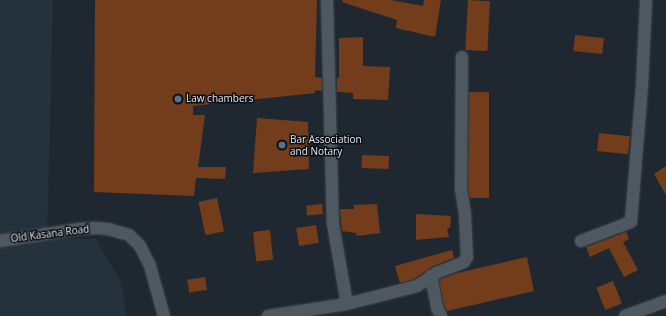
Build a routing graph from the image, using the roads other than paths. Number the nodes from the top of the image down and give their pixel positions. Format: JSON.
{"nodes":[{"id":1,"x":328,"y":0,"type":"edge"},
{"id":2,"x":646,"y":0,"type":"edge"},
{"id":3,"x":462,"y":58,"type":"dead end"},
{"id":4,"x":0,"y":241,"type":"edge"},
{"id":5,"x":581,"y":241,"type":"dead end"},
{"id":6,"x":431,"y":276,"type":"junction"},
{"id":7,"x":666,"y":300,"type":"edge"},
{"id":8,"x":347,"y":304,"type":"junction"},
{"id":9,"x":164,"y":316,"type":"edge"},
{"id":10,"x":268,"y":316,"type":"edge"},
{"id":11,"x":441,"y":316,"type":"edge"},
{"id":12,"x":625,"y":316,"type":"edge"}],
"edges":[{"from":1,"to":8,"type":"street"},
{"from":2,"to":5,"type":"street"},
{"from":3,"to":6,"type":"street"},
{"from":4,"to":9,"type":"street","name":"Old Kasana Road"},
{"from":6,"to":8,"type":"street"},
{"from":6,"to":11,"type":"street"},
{"from":7,"to":12,"type":"street"},
{"from":8,"to":10,"type":"street"}]}
